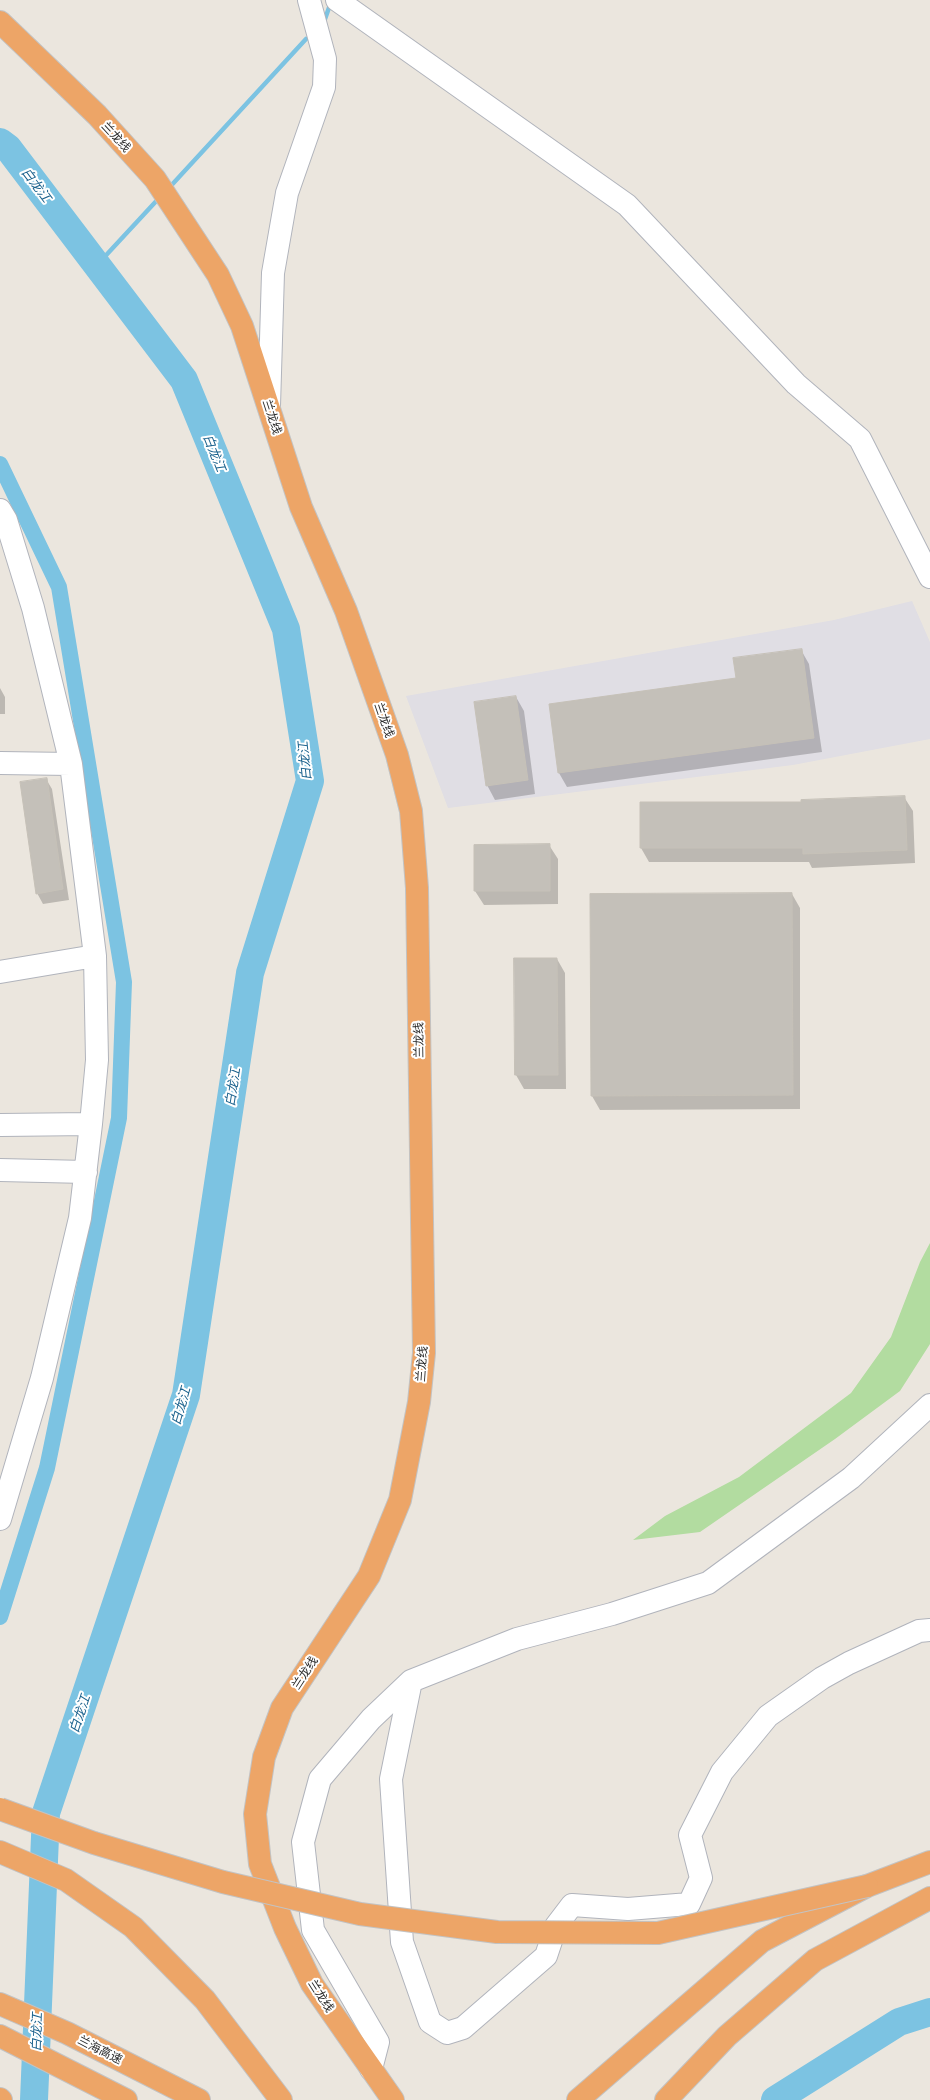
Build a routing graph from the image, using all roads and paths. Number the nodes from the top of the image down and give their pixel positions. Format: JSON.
{"nodes":[{"id":1,"x":309,"y":0,"type":"edge"},
{"id":2,"x":344,"y":2,"type":"edge"},
{"id":3,"x":0,"y":22,"type":"edge"},
{"id":4,"x":268,"y":408,"type":"junction"},
{"id":5,"x":0,"y":510,"type":"edge"},
{"id":6,"x":930,"y":576,"type":"edge"},
{"id":7,"x":0,"y":763,"type":"edge"},
{"id":8,"x":71,"y":764,"type":"junction"},
{"id":9,"x":95,"y":956,"type":"junction"},
{"id":10,"x":0,"y":972,"type":"edge"},
{"id":11,"x":91,"y":1124,"type":"junction"},
{"id":12,"x":0,"y":1125,"type":"edge"},
{"id":13,"x":0,"y":1170,"type":"edge"},
{"id":14,"x":86,"y":1172,"type":"junction"},
{"id":15,"x":930,"y":1405,"type":"edge"},
{"id":16,"x":0,"y":1519,"type":"edge"},
{"id":17,"x":930,"y":1630,"type":"edge"},
{"id":18,"x":411,"y":1680,"type":"junction"},
{"id":19,"x":0,"y":1809,"type":"edge"},
{"id":20,"x":0,"y":1852,"type":"edge"},
{"id":21,"x":930,"y":1862,"type":"edge"},
{"id":22,"x":867,"y":1886,"type":"junction"},
{"id":23,"x":930,"y":1898,"type":"edge"},
{"id":24,"x":0,"y":2004,"type":"edge"},
{"id":25,"x":0,"y":2036,"type":"edge"},
{"id":26,"x":371,"y":2069,"type":"junction"},
{"id":27,"x":126,"y":2100,"type":"edge"},
{"id":28,"x":199,"y":2100,"type":"edge"},
{"id":29,"x":281,"y":2100,"type":"edge"},
{"id":30,"x":393,"y":2100,"type":"edge"},
{"id":31,"x":578,"y":2100,"type":"edge"},
{"id":32,"x":666,"y":2100,"type":"edge"}],
"edges":[{"from":1,"to":4,"type":"street"},
{"from":2,"to":6,"type":"street"},
{"from":3,"to":4,"type":"highway","name":"兰龙线"},
{"from":4,"to":26,"type":"highway","name":"兰龙线"},
{"from":5,"to":8,"type":"street"},
{"from":7,"to":8,"type":"street"},
{"from":8,"to":9,"type":"street"},
{"from":9,"to":10,"type":"street"},
{"from":9,"to":11,"type":"street"},
{"from":11,"to":12,"type":"street"},
{"from":11,"to":14,"type":"street"},
{"from":13,"to":14,"type":"street"},
{"from":14,"to":16,"type":"street"},
{"from":15,"to":18,"type":"street"},
{"from":17,"to":18,"type":"street"},
{"from":18,"to":26,"type":"street"},
{"from":19,"to":22,"type":"highway","bridge":true},
{"from":20,"to":29,"type":"highway"},
{"from":21,"to":22,"type":"highway"},
{"from":22,"to":31,"type":"highway","bridge":true},
{"from":23,"to":32,"type":"highway"},
{"from":24,"to":28,"type":"highway","name":"兰海高速"},
{"from":25,"to":27,"type":"highway"},
{"from":26,"to":30,"type":"highway","name":"兰龙线"}]}
